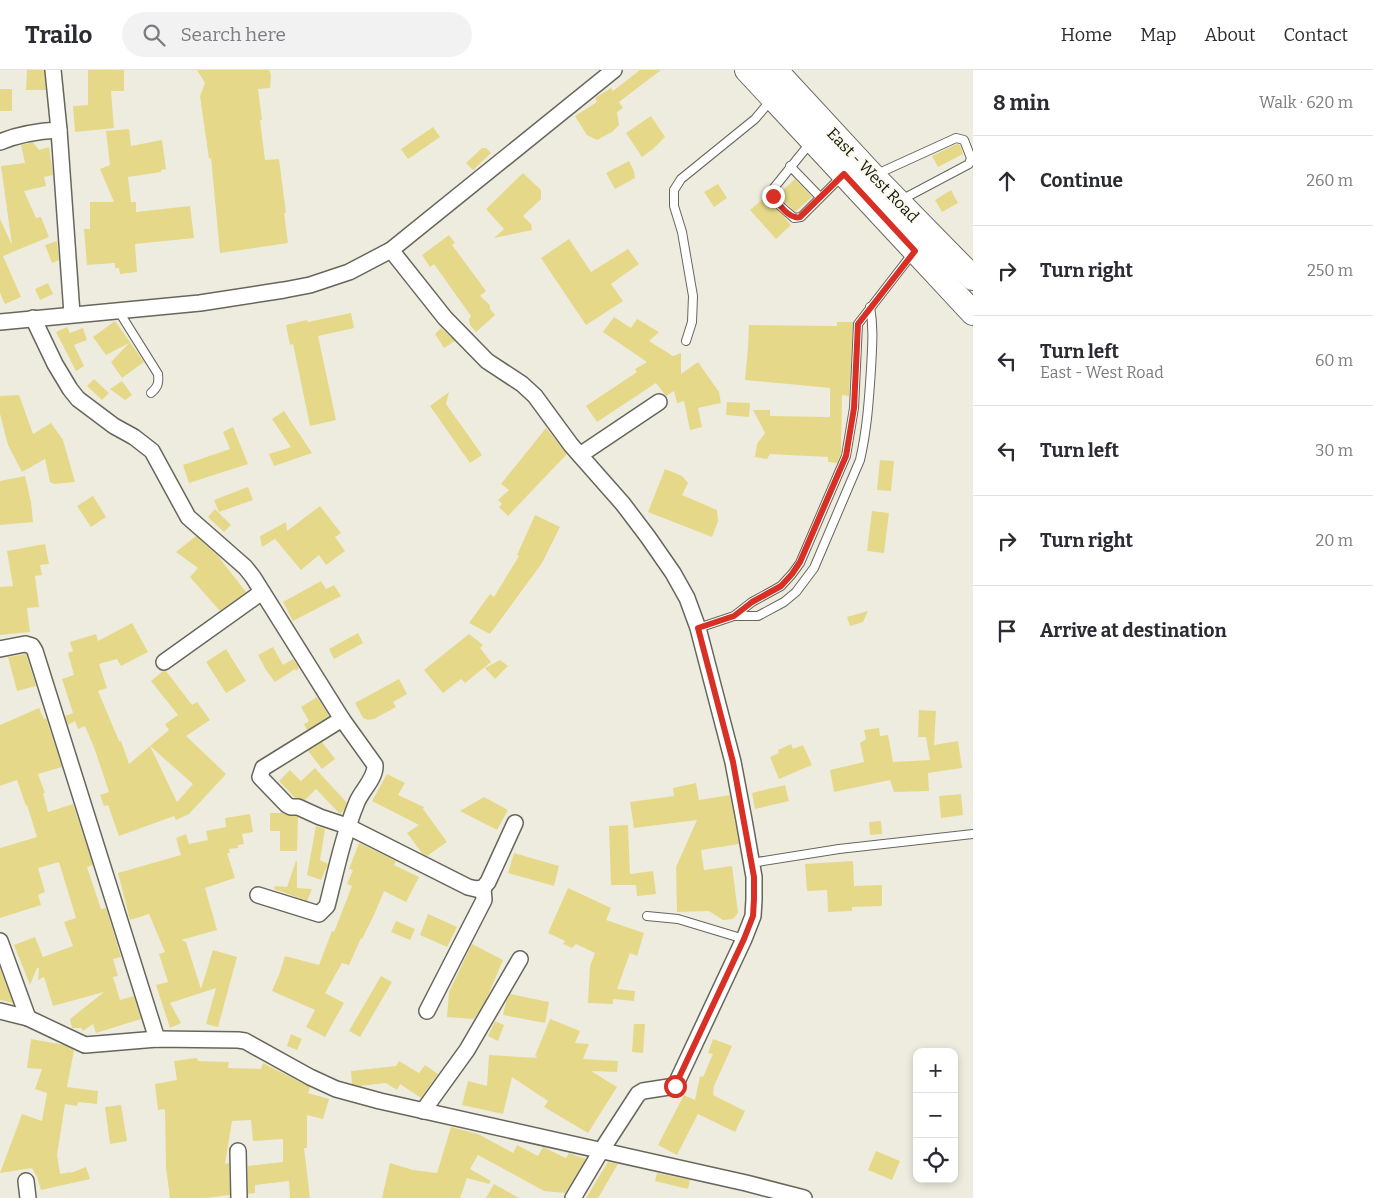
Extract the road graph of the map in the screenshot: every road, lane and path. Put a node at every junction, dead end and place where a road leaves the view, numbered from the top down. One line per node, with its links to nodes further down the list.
1 (53, 70): 6 (street)
2 (614, 70): 14 (street)
3 (746, 70): 5 (main road, East - West Road)
4 (775, 70): 11 (main road, East - West Road)
5 (773, 98): 7 (main road, East - West Road); 23 (lane)
6 (59, 130): 8 (street); 20 (street)
7 (812, 140): 9 (lane); 10 (main road, East - West Road)
8 (0, 142)
9 (790, 166): 12 (lane); 12 (lane)
10 (844, 174): 12 (lane); 15 (main road, East - West Road)
11 (873, 176): 13 (main road, East - West Road); 13 (lane)
12 (820, 197)
13 (898, 202): 16 (main road, East - West Road)
14 (391, 250): 18 (street); 26 (street)
15 (915, 251): 17 (lane); 19 (main road, East - West Road)
16 (973, 278)
17 (870, 307): 27 (lane); 28 (lane)
18 (118, 310): 20 (street); 24 (lane)
19 (973, 313)
20 (72, 314): 21 (street)
21 (33, 318): 22 (street); 29 (street)
22 (0, 322)
23 (686, 341)
24 (151, 393)
25 (659, 402): 26 (street)
26 (580, 455): 31 (street)
27 (830, 492): 28 (lane); 30 (lane)
28 (844, 498): 30 (lane)
29 (262, 592): 33 (street); 34 (street)
30 (734, 616): 31 (lane)
31 (698, 628): 38 (street)
32 (0, 649): 48 (street)
33 (164, 662)
34 (342, 719): 36 (street); 36 (street)
35 (515, 823): 39 (street)
36 (347, 826): 39 (street); 40 (street)
37 (973, 834): 38 (lane)
38 (751, 863): 42 (street)
39 (483, 888): 46 (street)
40 (258, 895)
41 (647, 916): 42 (lane)
42 (744, 939): 50 (street)
43 (0, 941): 47 (street)
44 (520, 959): 49 (street)
45 (0, 1010): 47 (street)
46 (427, 1011)
47 (28, 1018): 48 (street)
48 (158, 1039): 49 (street)
49 (423, 1111): 50 (street)
50 (601, 1150): 55 (street); 56 (street)
51 (238, 1151): 54 (street)
52 (26, 1181): 53 (street)
53 (28, 1198)
54 (239, 1198)
55 (574, 1198)
56 (804, 1198)

